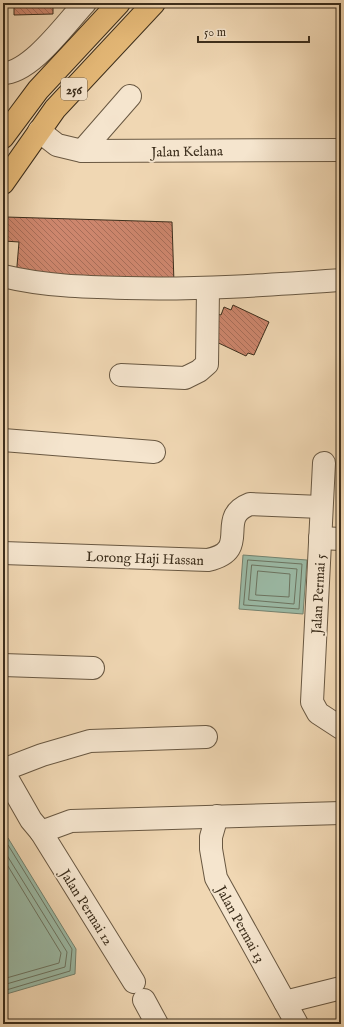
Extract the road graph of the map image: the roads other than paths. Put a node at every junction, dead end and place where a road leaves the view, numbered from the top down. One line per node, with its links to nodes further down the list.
1 (85, 3): 4 (street)
2 (119, 3): 7 (highway, 256)
3 (154, 3): 6 (highway, 256)
4 (3, 73)
5 (130, 96): 9 (street)
6 (39, 131): 9 (street, Jalan Kelana); 10 (highway, 256)
7 (3, 137)
8 (341, 150): 9 (street, Jalan Kelana)
9 (82, 151)
10 (3, 183)
11 (3, 276): 13 (street)
12 (341, 280): 13 (street)
13 (208, 289): 14 (street)
14 (121, 375)
15 (3, 440): 16 (street)
16 (154, 452)
17 (324, 462): 18 (street, Jalan Permai 5)
18 (321, 507): 19 (street, Jalan Permai 5); 20 (street, Lorong Haji Hassan)
19 (331, 539): 23 (street, Jalan Permai 5)
20 (3, 553)
21 (3, 665): 22 (street)
22 (93, 668)
23 (334, 724)
24 (206, 737): 25 (street)
25 (3, 771): 28 (street, Jalan Permai 12)
26 (341, 813): 27 (street)
27 (217, 816): 28 (street); 32 (street, Jalan Permai 13)
28 (41, 832): 29 (street, Jalan Permai 12)
29 (134, 982)
30 (341, 988): 32 (street)
31 (144, 1000): 33 (street)
32 (285, 1002): 34 (street, Jalan Permai 13)
33 (157, 1024)
34 (298, 1024)

